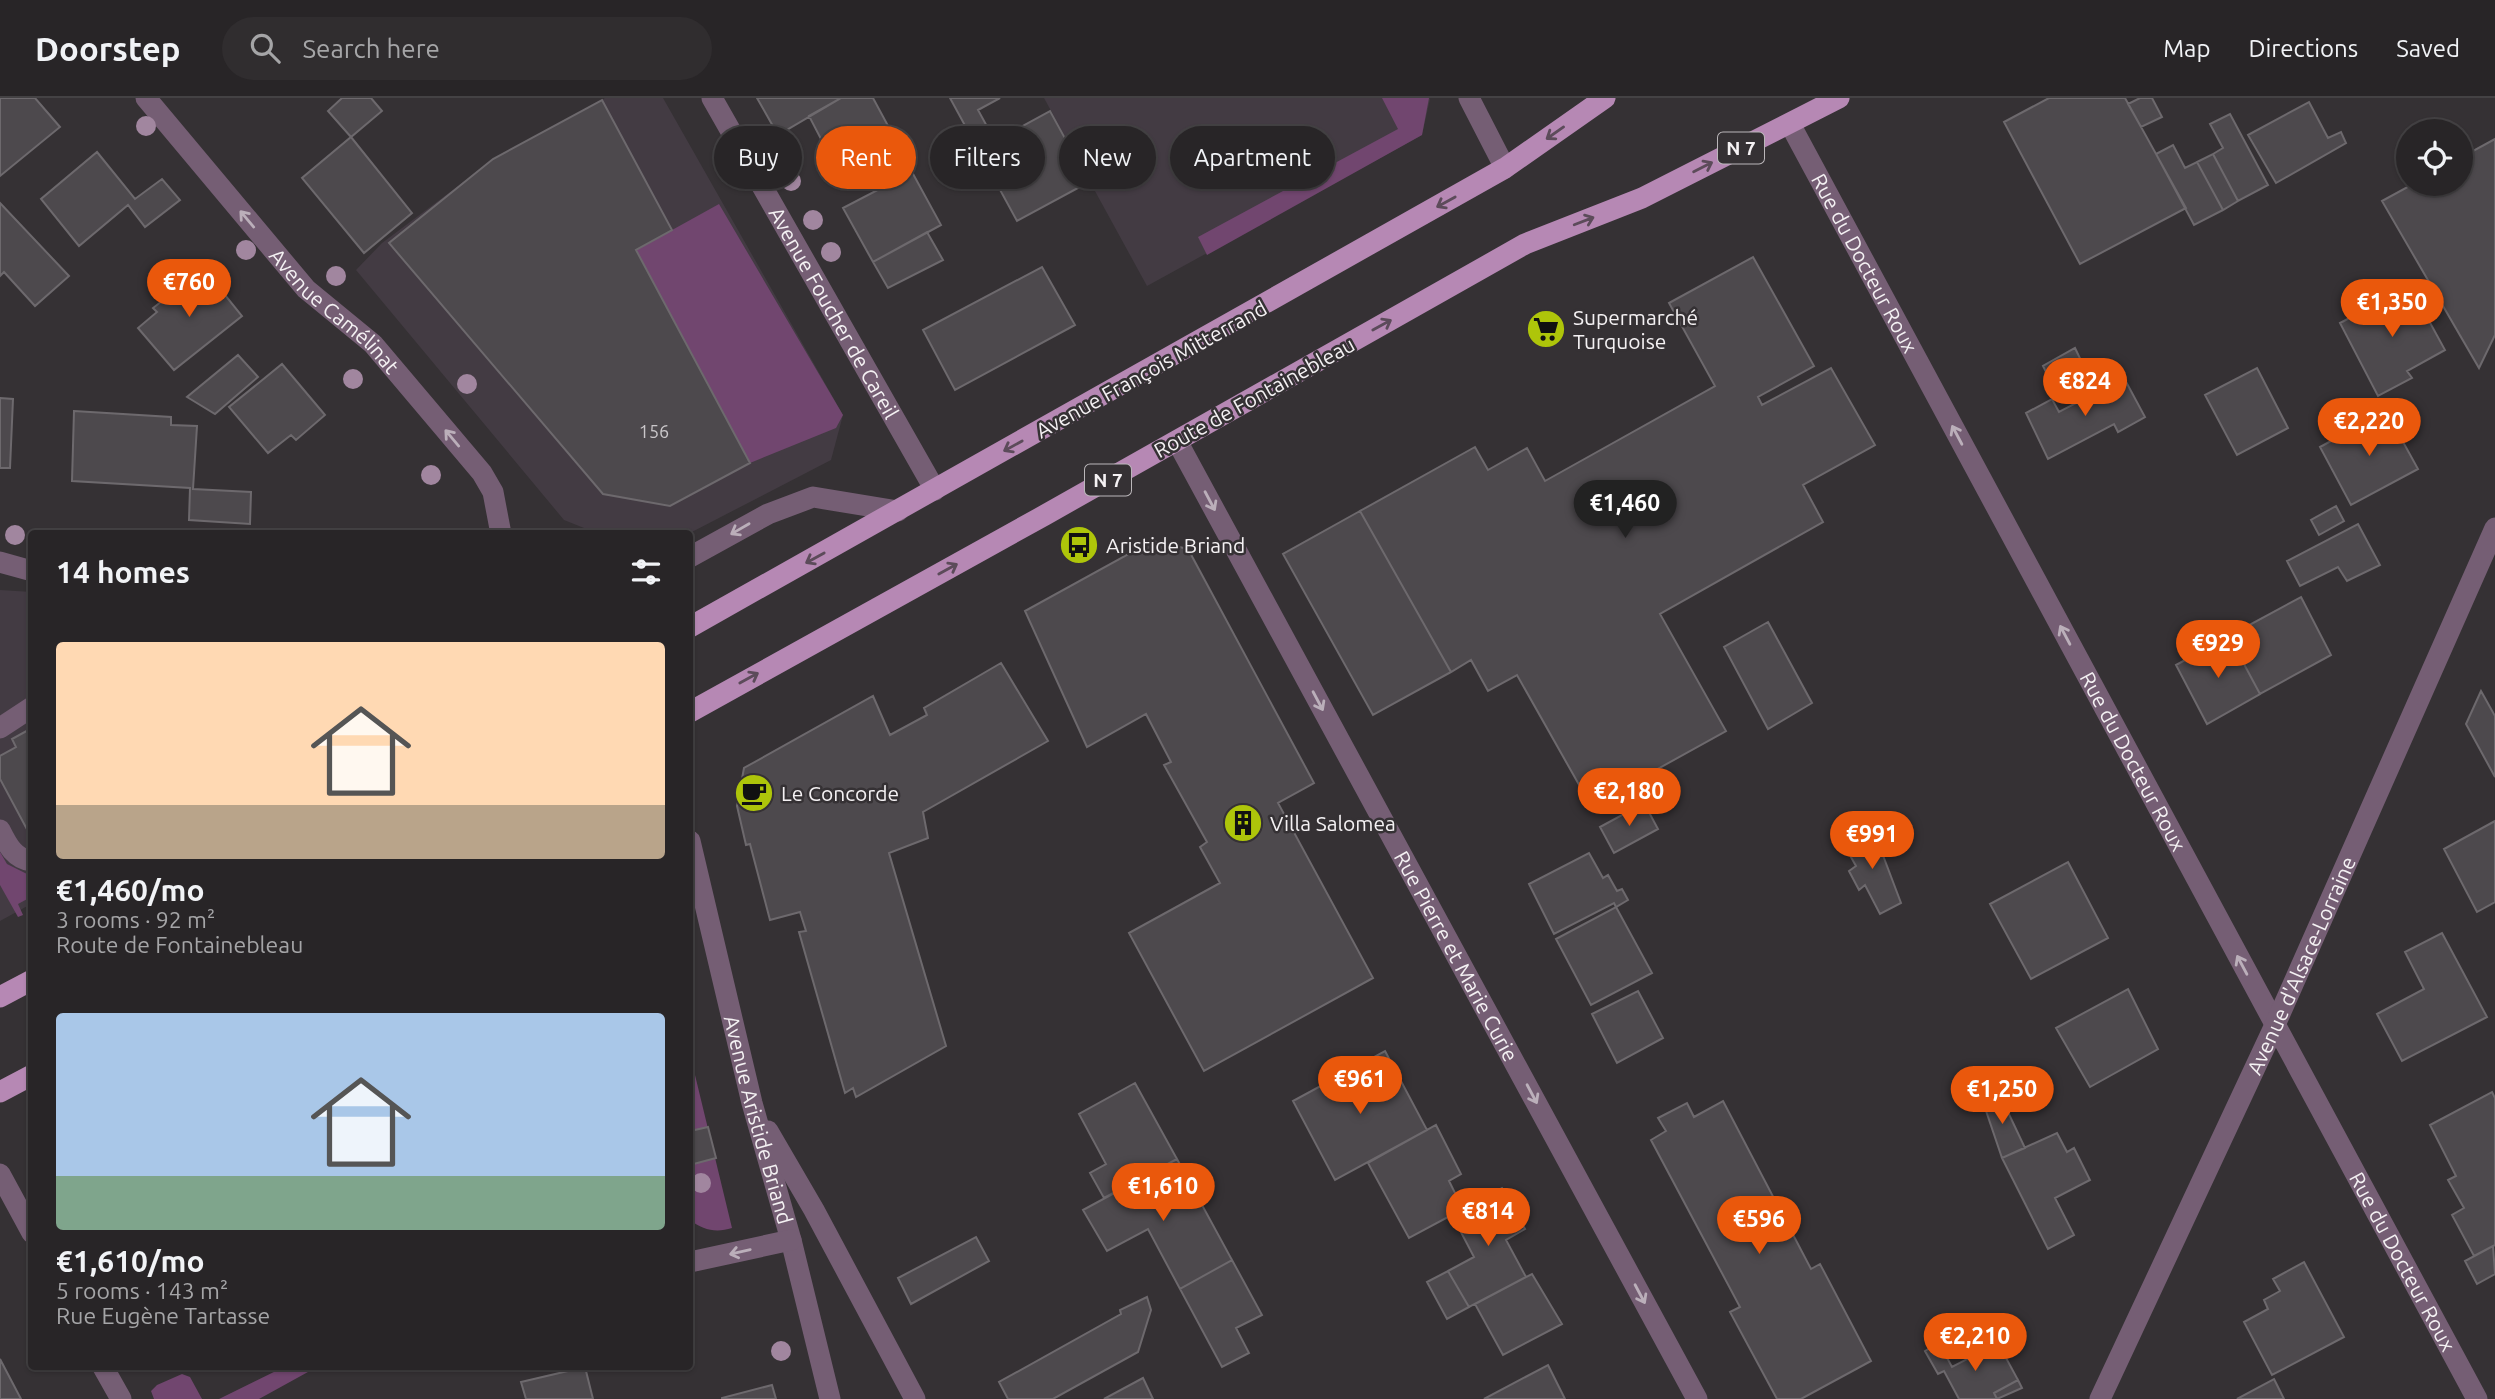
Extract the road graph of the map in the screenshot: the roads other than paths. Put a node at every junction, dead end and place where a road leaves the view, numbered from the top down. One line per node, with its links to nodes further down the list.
1 (146, 98): 12 (street, Avenue Camélinat, one-way to 1)
2 (712, 98): 9 (street, Avenue Foucher de Careil)
3 (1469, 98): 7 (street)
4 (1605, 98): 7 (main road, Avenue François Mitterrand, one-way to 7)
5 (1839, 98): 6 (main road, N 7)
6 (1790, 124): 8 (main road, Route de Fontainebleau / N 7, one-way to 6); 25 (street, Rue du Docteur Roux, one-way to 6)
7 (1505, 168): 9 (main road, Avenue François Mitterrand, one-way to 9)
8 (1177, 440): 18 (main road, Route de Fontainebleau / N 7, one-way to 8); 37 (street, Rue Pierre et Marie Curie, one-way to 37)
9 (935, 491): 10 (main road, Avenue François Mitterrand)
10 (898, 511): 13 (street, one-way to 13); 16 (main road, Avenue François Mitterrand, one-way to 16)
11 (2495, 528): 25 (street, Avenue d'Alsace-Lorraine)
12 (500, 530)
13 (693, 556)
14 (0, 562): 15 (street)
15 (28, 569)
16 (693, 625)
17 (28, 710): 19 (street)
18 (693, 710)
19 (0, 728)
20 (0, 830): 22 (street)
21 (693, 854): 28 (street, Avenue Aristide Briand)
22 (28, 861)
23 (28, 982): 24 (main road)
24 (0, 997)
25 (2275, 1025): 38 (street, Avenue d'Alsace-Lorraine); 39 (street, Rue du Docteur Roux)
26 (28, 1077): 27 (main road)
27 (0, 1092)
28 (752, 1103): 31 (street, Avenue Aristide Briand); 36 (street)
29 (0, 1174): 30 (street)
30 (28, 1226)
31 (791, 1240): 32 (street, one-way to 32); 35 (street, Avenue Aristide Briand)
32 (693, 1261)
33 (105, 1370): 34 (street)
34 (121, 1399)
35 (830, 1399)
36 (915, 1399)
37 (1697, 1399)
38 (2101, 1399)
39 (2477, 1399)

